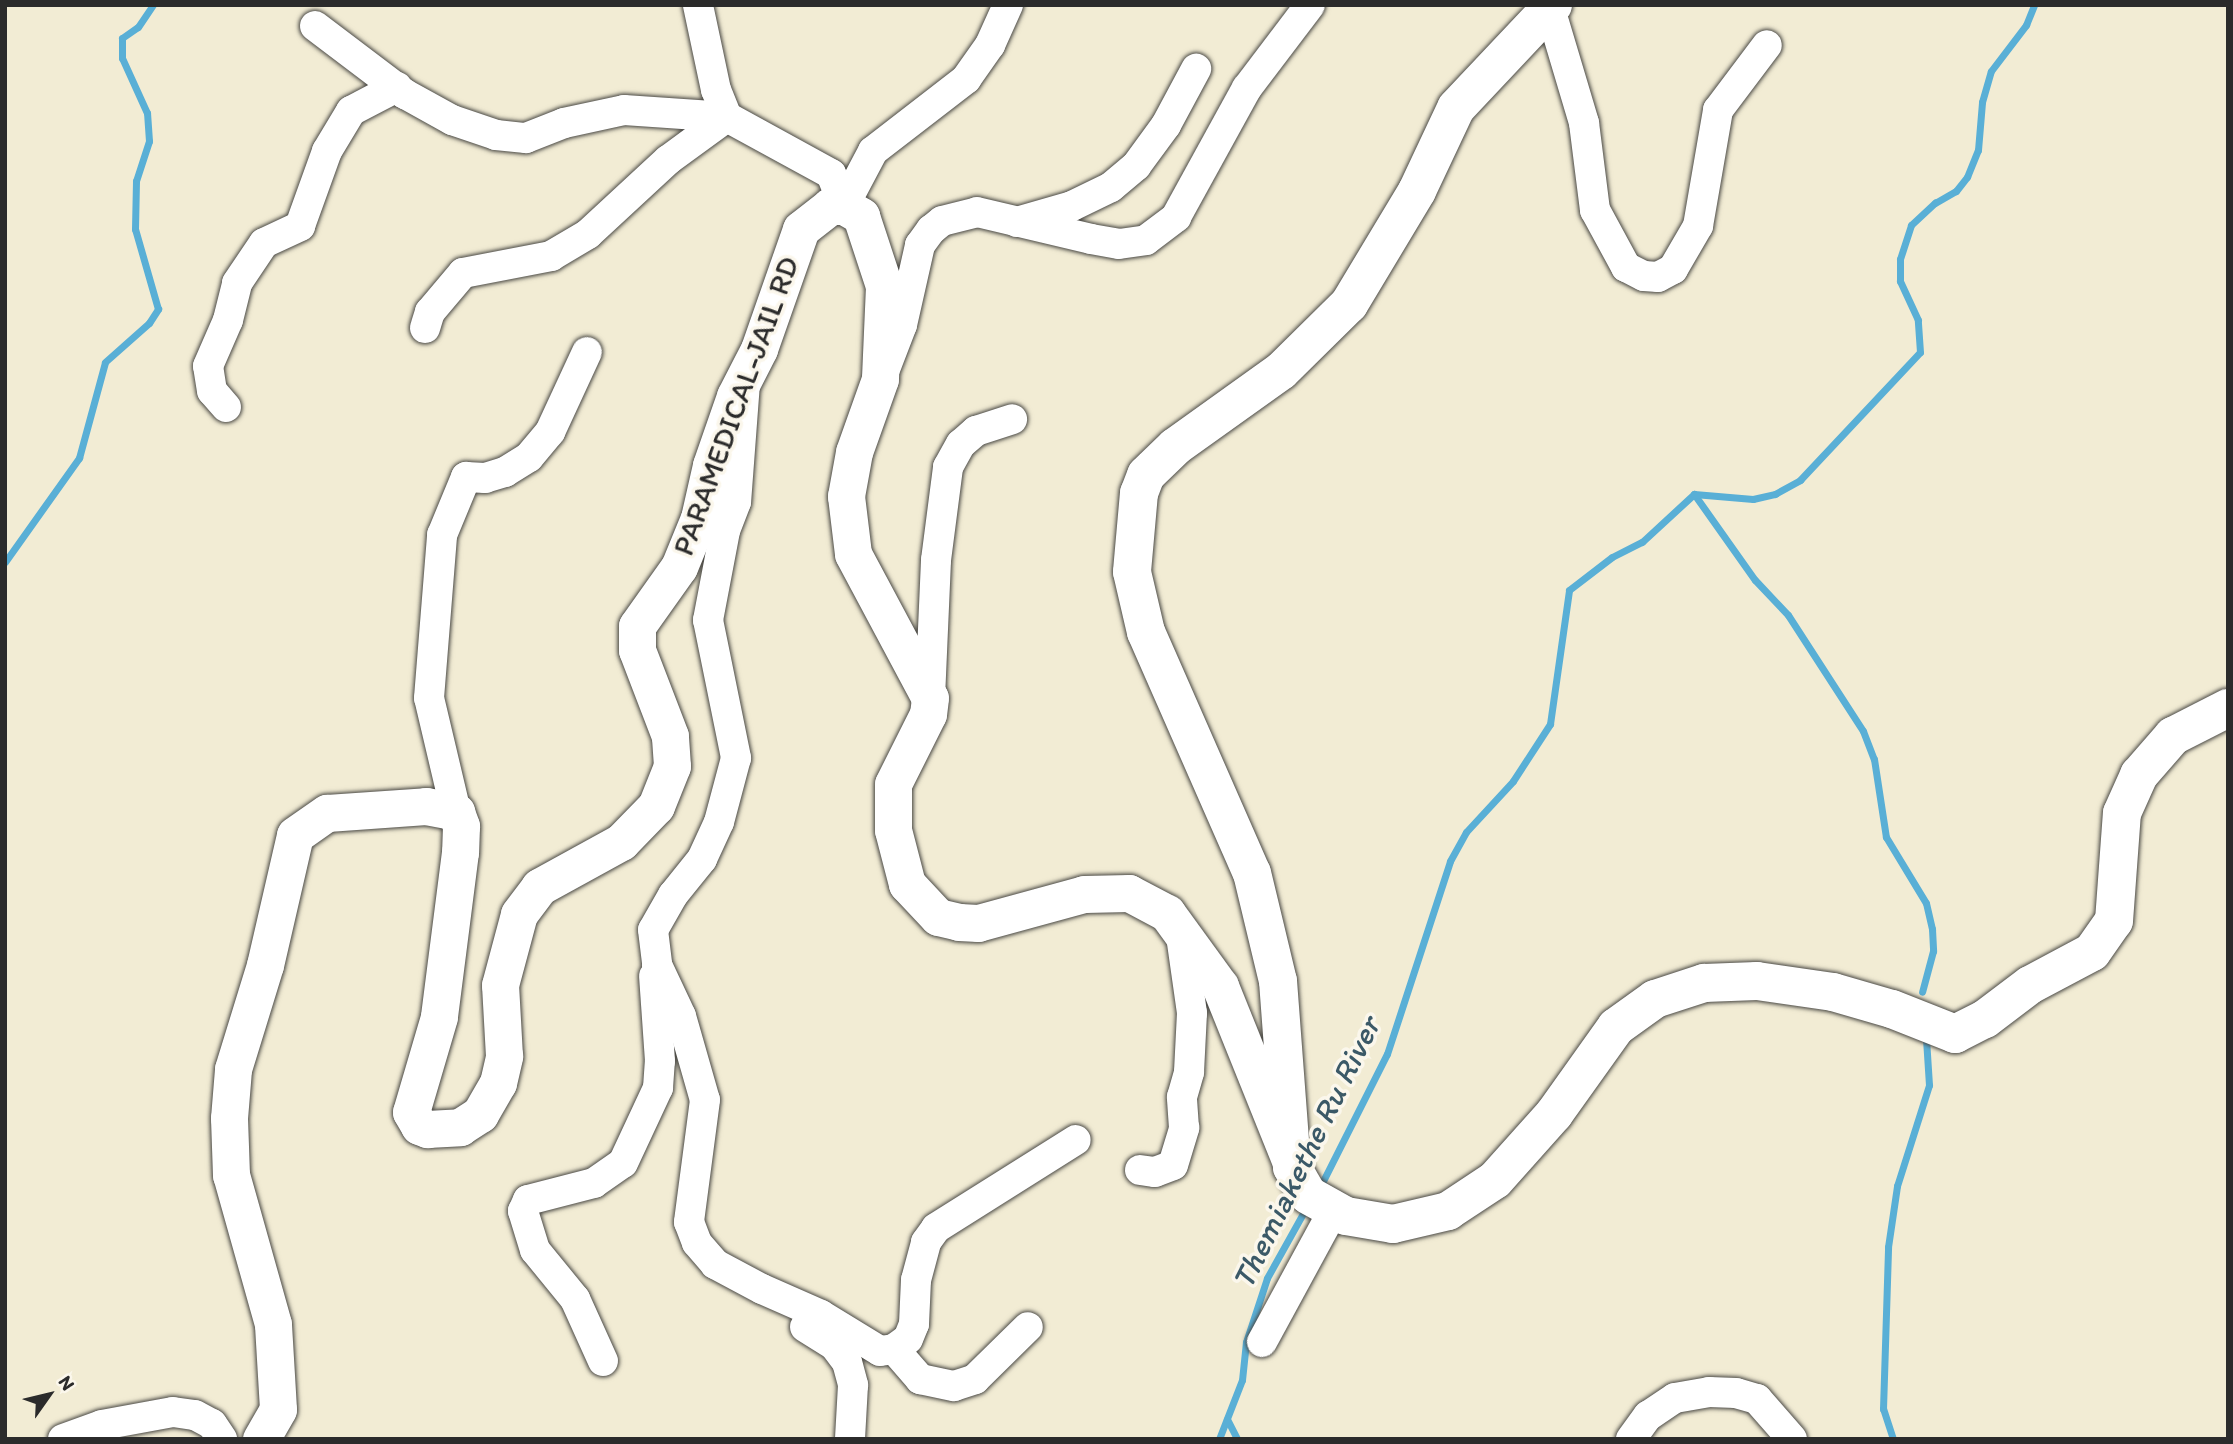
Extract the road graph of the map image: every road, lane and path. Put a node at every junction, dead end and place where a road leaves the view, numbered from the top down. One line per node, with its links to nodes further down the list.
1 (698, 5): 9 (street)
2 (1008, 5): 10 (street)
3 (1310, 5): 11 (street)
4 (1552, 9): 6 (street); 24 (highway)
5 (315, 26): 8 (street)
6 (1767, 45)
7 (1196, 69): 11 (street)
8 (397, 87): 9 (street); 16 (street)
9 (727, 117): 10 (street); 12 (street)
10 (844, 206): 14 (main road, PARAMEDICAL-JAIL RD); 15 (main road)
11 (1016, 222): 15 (street)
12 (425, 328)
13 (587, 352): 20 (street)
14 (745, 376): 20 (main road, PARAMEDICAL-JAIL RD); 22 (street)
15 (880, 379): 18 (main road)
16 (226, 407)
17 (1012, 419): 18 (street)
18 (930, 698): 21 (main road)
19 (2228, 708): 26 (highway)
20 (456, 812): 34 (main road)
21 (1179, 926): 24 (main road); 25 (street)
22 (653, 947): 27 (street); 31 (street)
23 (1076, 1140): 30 (street)
24 (1292, 1167): 26 (highway)
25 (1140, 1170)
26 (1333, 1210): 29 (street)
27 (690, 1222): 30 (street); 35 (street)
28 (1028, 1327): 30 (street)
29 (1262, 1342)
30 (894, 1349)
31 (603, 1361)
32 (63, 1439): 33 (street)
33 (222, 1439)
34 (261, 1439)
35 (850, 1439)
36 (1631, 1439): 37 (street)
37 (1792, 1439)

